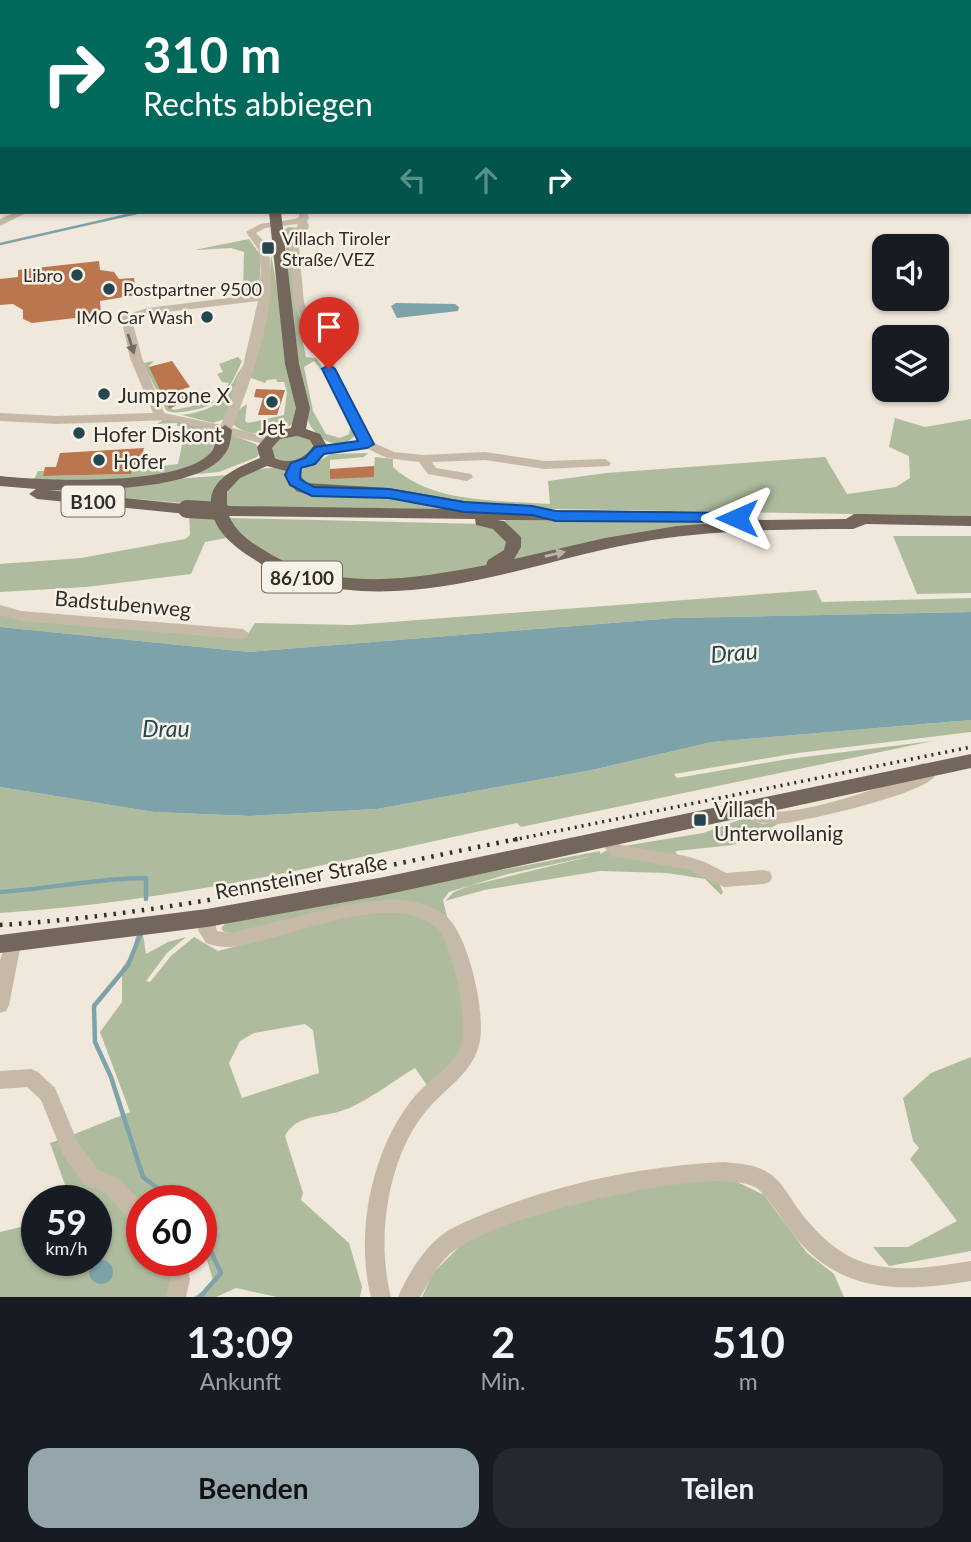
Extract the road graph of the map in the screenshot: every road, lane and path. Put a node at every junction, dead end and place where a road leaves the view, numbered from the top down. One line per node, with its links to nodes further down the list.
1 (19, 214): 4 (street)
2 (302, 216): 3 (street); 11 (street)
3 (276, 218): 5 (street); 9 (main road)
4 (0, 223)
5 (263, 297): 6 (street, one-way to 6); 8 (street)
6 (160, 416): 7 (street); 8 (street)
7 (0, 417)
8 (225, 429): 10 (street); 19 (main road)
9 (299, 431): 10 (main road); 12 (main road)
10 (268, 441): 14 (main road)
11 (367, 444): 12 (street); 13 (street)
12 (320, 450): 16 (main road)
13 (423, 459): 15 (street); 18 (street)
14 (268, 460): 16 (main road); 17 (main road, 86/100)
15 (605, 463)
16 (295, 466): 23 (main road)
17 (244, 470): 19 (main road, 86/100); 26 (main road, 86/100)
18 (467, 477)
19 (162, 479): 20 (main road)
20 (0, 481)
21 (0, 486): 22 (main road, B100, bridge)
22 (422, 515): 23 (main road, B100); 26 (main road, 86/100)
23 (556, 516): 24 (main road, B100)
24 (865, 519): 25 (main road, B100); 26 (main road, 86/100, one-way to 24)
25 (965, 520)
26 (464, 573)
27 (0, 610): 28 (street, Badstubenweg)
28 (243, 634)
29 (971, 761): 30 (main road, Rennsteiner Straße)
30 (608, 840): 31 (street); 32 (main road, Rennsteiner Straße)
31 (764, 877)
32 (207, 918): 33 (main road, Rennsteiner Straße); 40 (street)
33 (6, 944): 34 (street)
34 (0, 1005)
35 (0, 1080): 36 (street)
36 (126, 1201)
37 (971, 1271): 41 (street)
38 (179, 1276): 39 (street)
39 (176, 1297)
40 (381, 1297)
41 (408, 1297)

